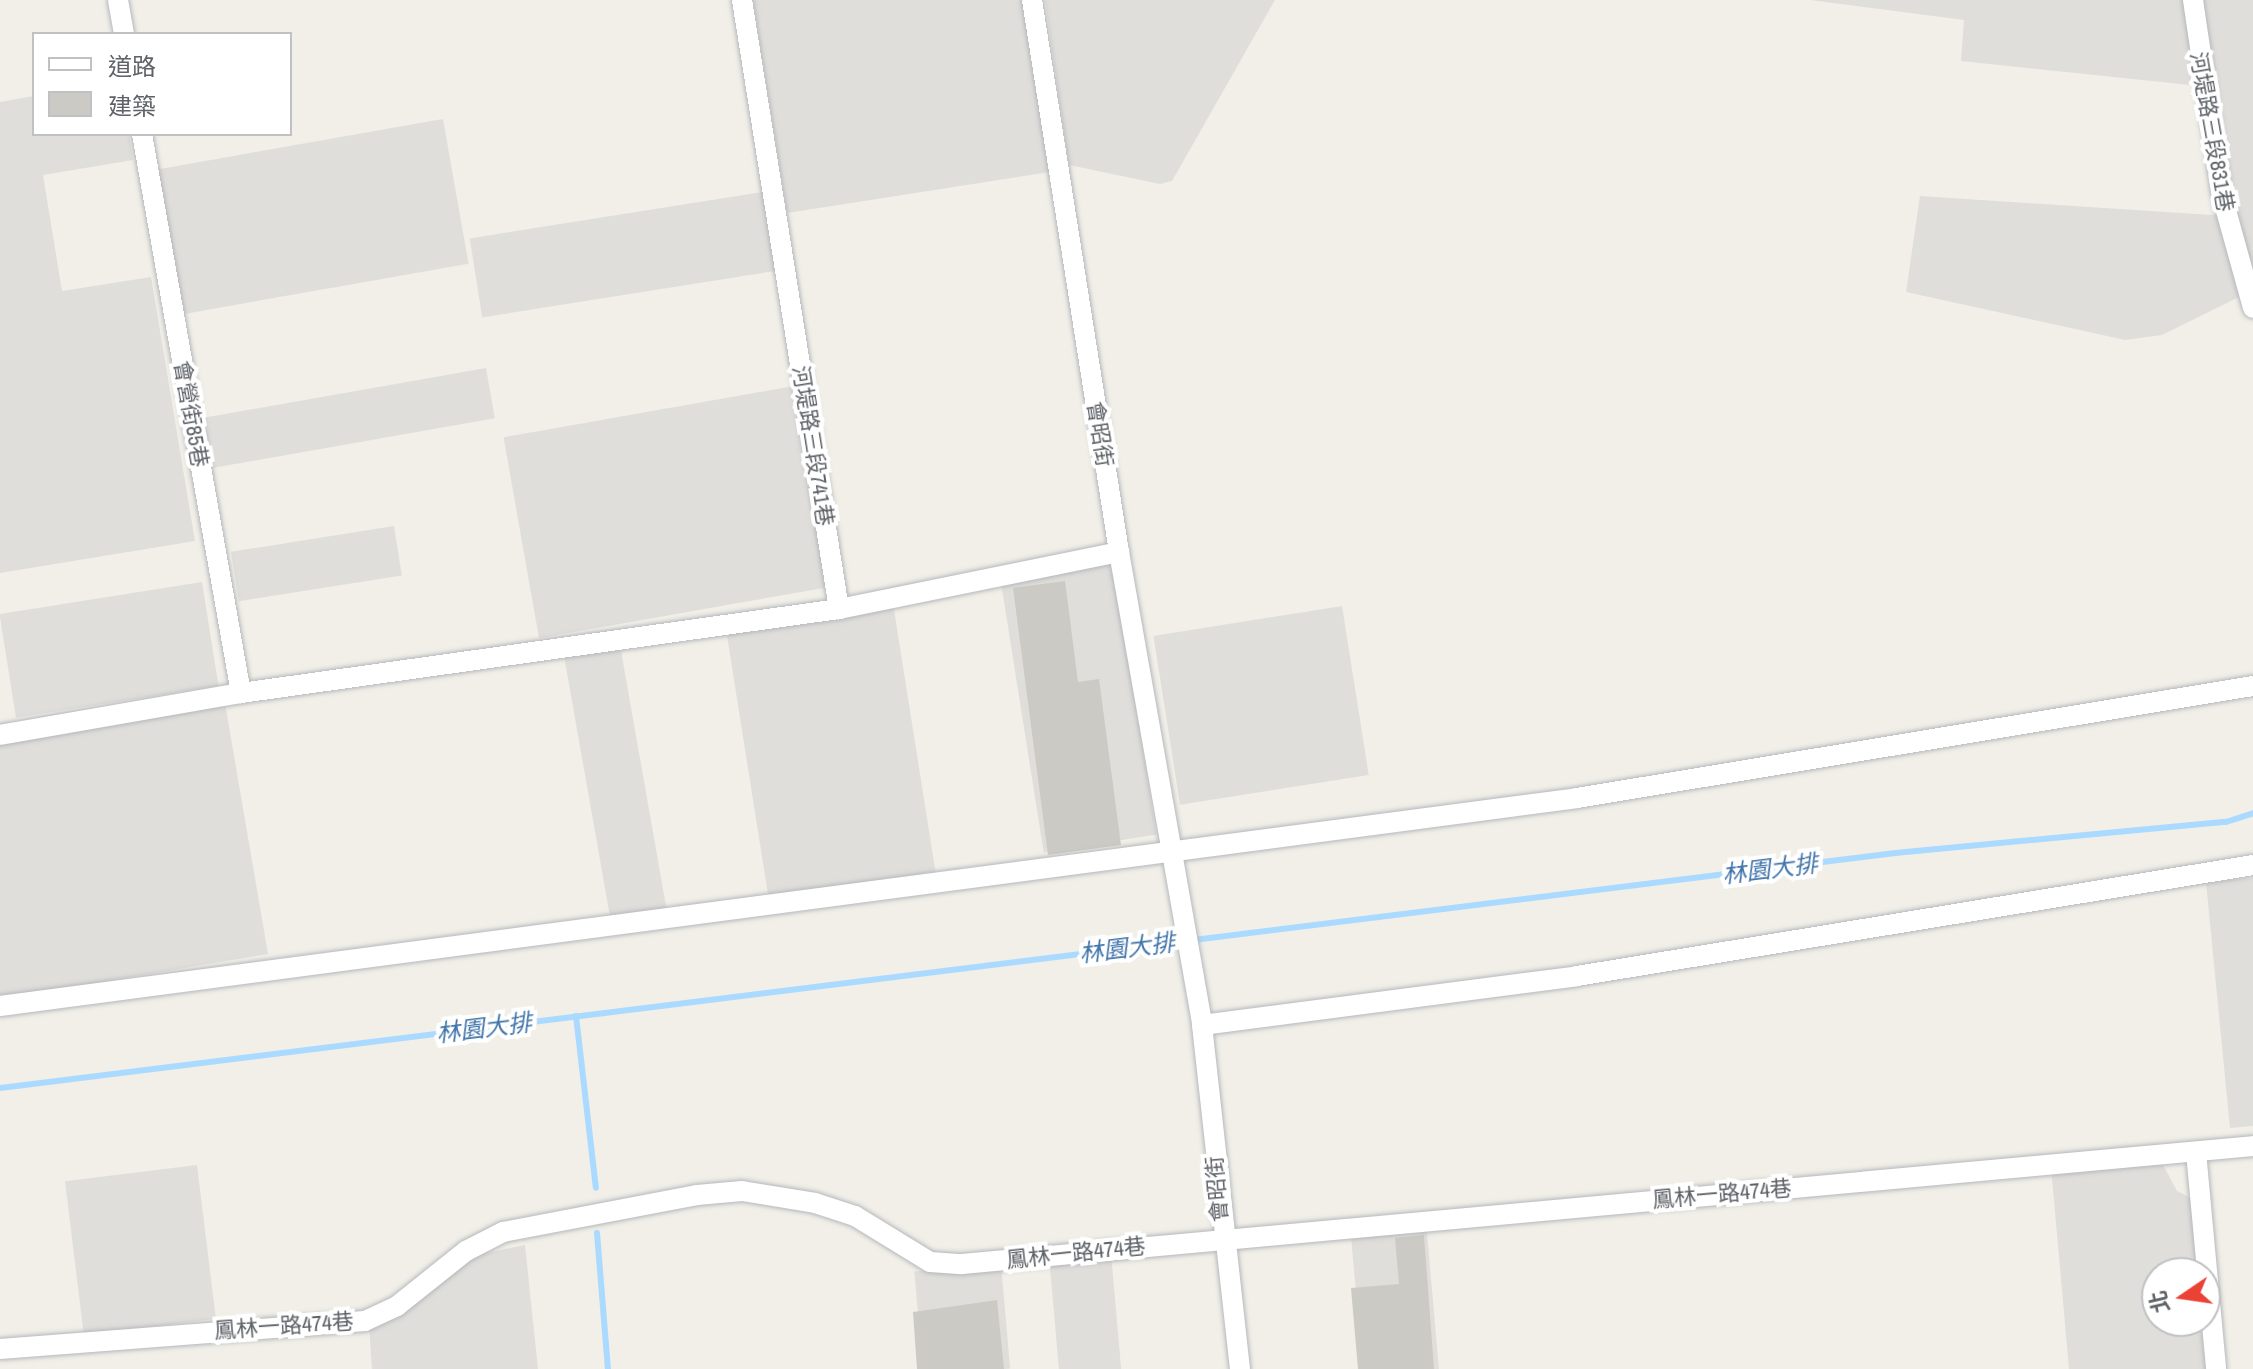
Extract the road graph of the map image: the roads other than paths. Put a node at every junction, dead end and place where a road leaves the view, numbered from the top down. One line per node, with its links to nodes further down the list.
1 (118, 0): 5 (street)
2 (742, 0): 9 (street, 河堤路三段741巷)
3 (1032, 0): 8 (street, 會昭街)
4 (2193, 0): 7 (street, 河堤路三段831巷)
5 (124, 32)
6 (142, 136): 11 (street, 會營街85巷)
7 (2253, 308)
8 (1119, 552): 9 (street); 13 (street, 會昭街)
9 (839, 609): 11 (street)
10 (2253, 686): 13 (street)
11 (241, 693): 12 (street)
12 (0, 735)
13 (1176, 858): 15 (street); 16 (street, 會昭街)
14 (2253, 865): 16 (street)
15 (0, 1006)
16 (1201, 1017): 19 (street, 會昭街)
17 (2253, 1146): 18 (street, 鳳林一路474巷)
18 (2196, 1152): 19 (street, 鳳林一路474巷); 22 (street)
19 (1221, 1238): 20 (street, 鳳林一路474巷); 21 (street, 會昭街)
20 (0, 1349)
21 (1240, 1369)
22 (2216, 1369)

